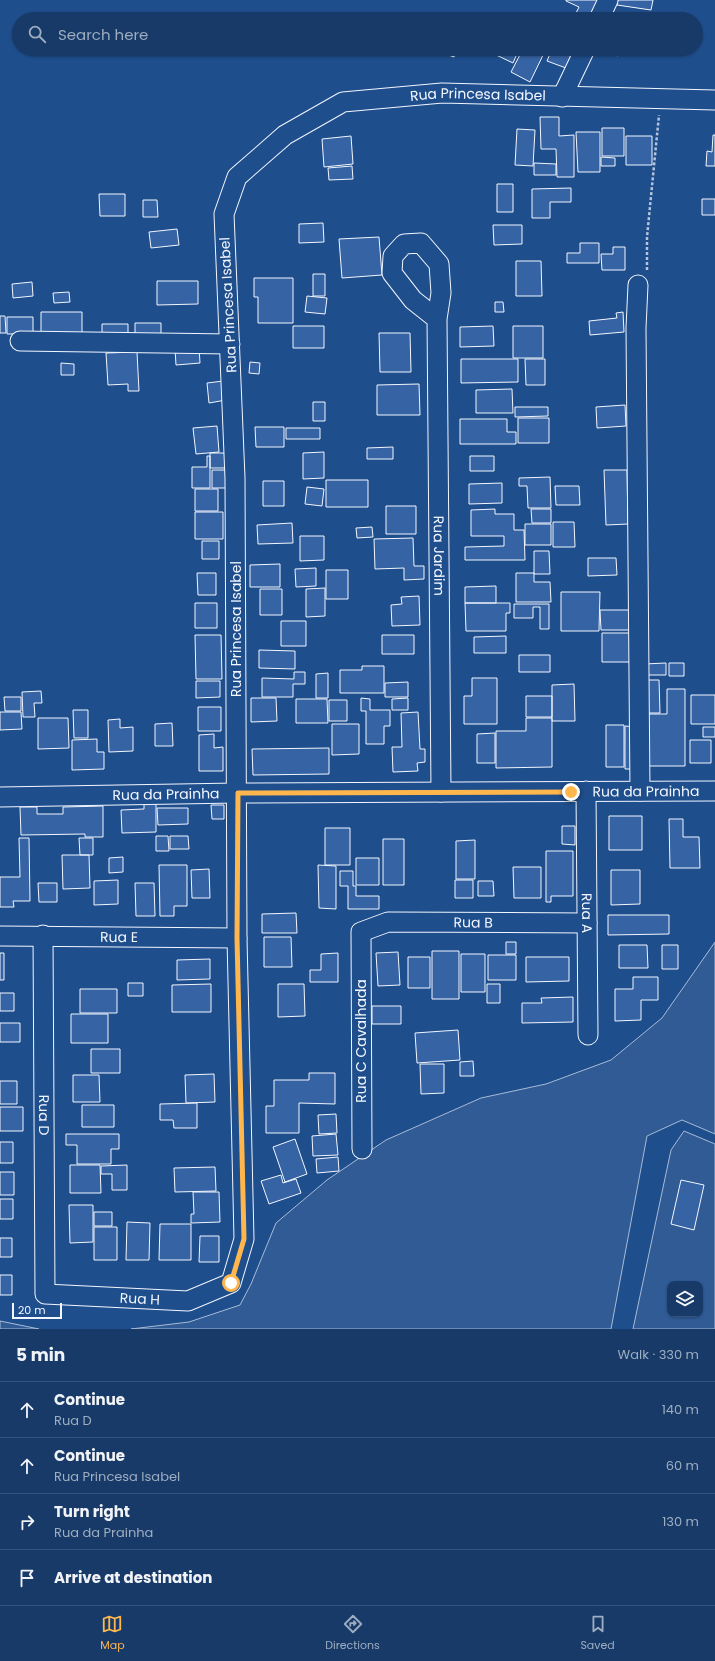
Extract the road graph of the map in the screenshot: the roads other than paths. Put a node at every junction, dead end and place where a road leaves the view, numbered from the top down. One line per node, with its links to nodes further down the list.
1 (608, 0): 2 (street)
2 (602, 12)
3 (582, 56): 4 (street)
4 (562, 97): 5 (street, Rua Princesa Isabel); 9 (street, Rua Princesa Isabel)
5 (715, 100)
6 (638, 285): 11 (street)
7 (437, 319): 13 (street, Rua Jardim)
8 (20, 340): 9 (street)
9 (230, 344): 14 (street, Rua Princesa Isabel)
10 (586, 791): 11 (street, Rua da Prainha); 13 (street, Rua da Prainha); 16 (street, Rua A)
11 (640, 791): 12 (street, Rua da Prainha)
12 (715, 791)
13 (441, 792): 14 (street, Rua da Prainha)
14 (238, 793): 15 (street, Rua da Prainha); 20 (street, Rua Princesa Isabel)
15 (0, 797)
16 (587, 923): 17 (street, Rua B); 21 (street, Rua A)
17 (362, 932): 22 (street, Rua C Cavalhada)
18 (43, 935): 19 (street, Rua E); 20 (street, Rua E); 23 (street, Rua D)
19 (0, 936)
20 (237, 938): 23 (street, Rua H)
21 (588, 1035)
22 (362, 1149)
23 (45, 1294)

